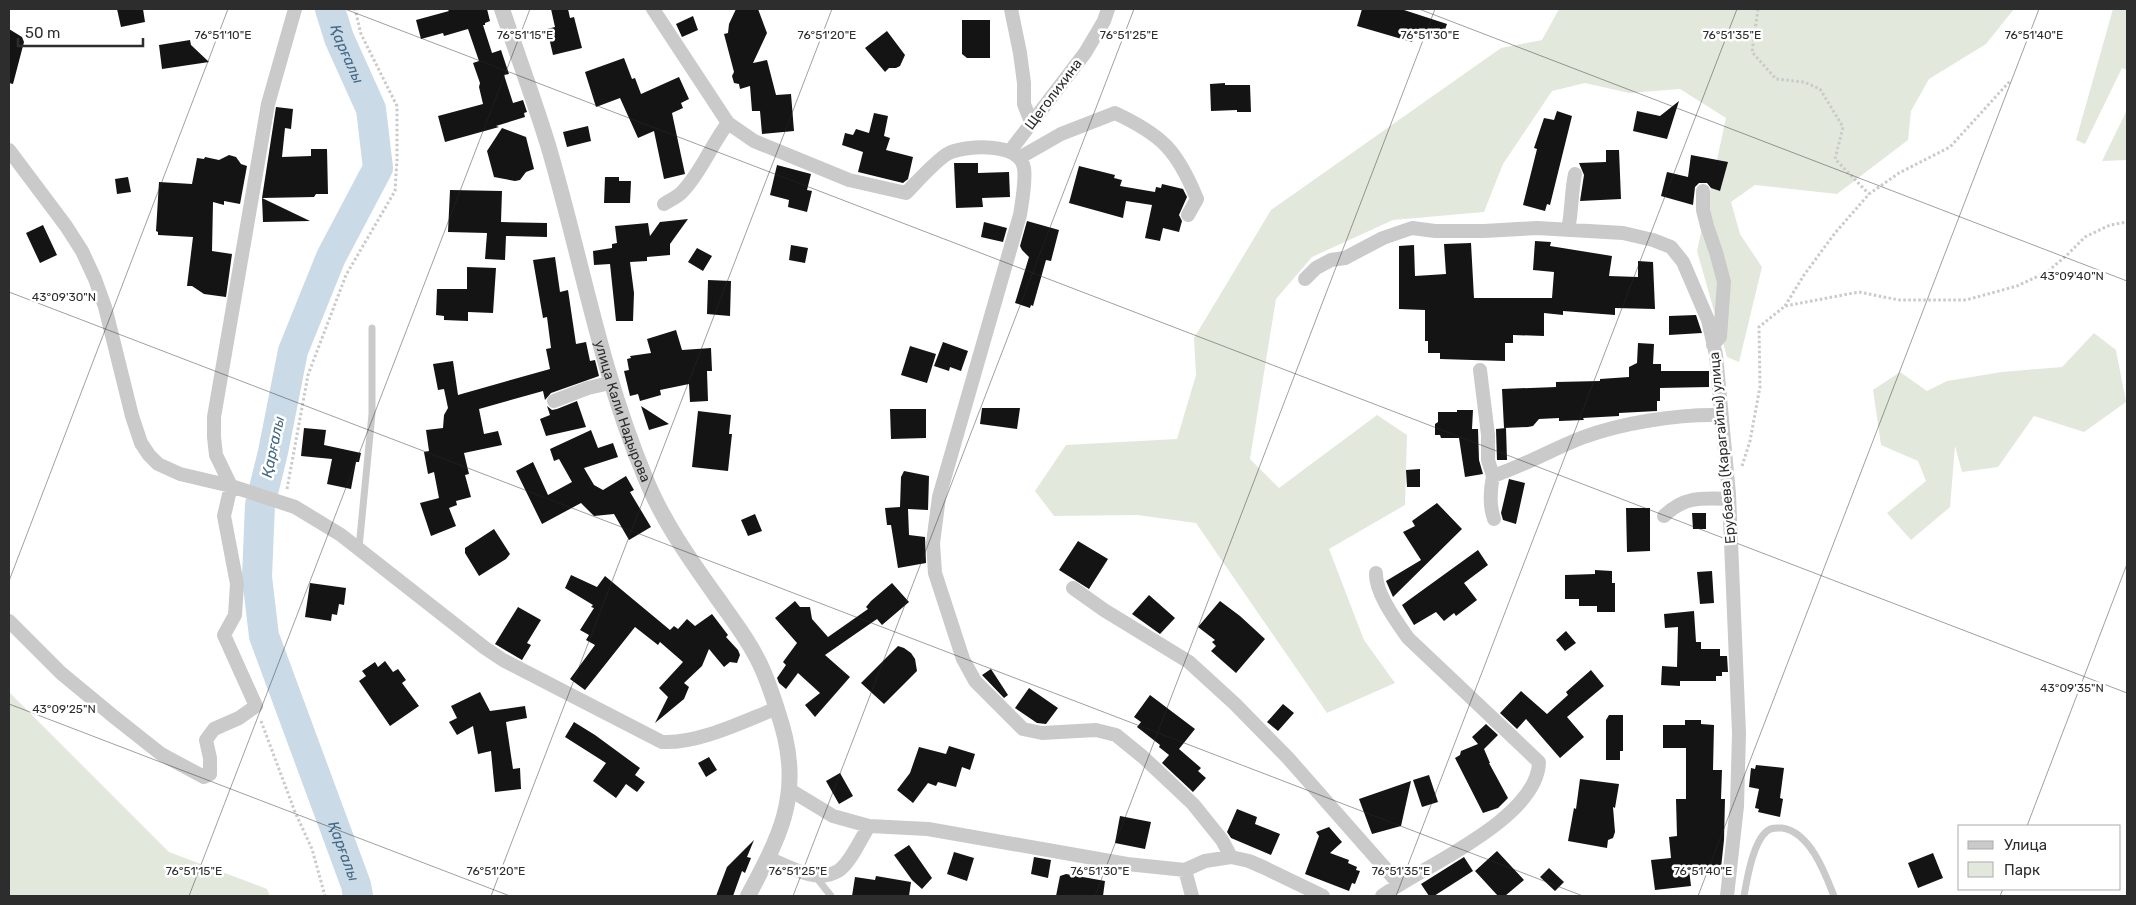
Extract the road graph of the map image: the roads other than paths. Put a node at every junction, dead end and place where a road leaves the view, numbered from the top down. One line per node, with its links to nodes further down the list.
1 (295, 9): 23 (street)
2 (502, 9): 19 (street, улица Кали Надырова)
3 (653, 9): 7 (street)
4 (1011, 9): 6 (street)
5 (1108, 9): 6 (street, Щеголихина)
6 (1031, 122): 9 (street, Щеголихина)
7 (728, 123): 9 (street); 12 (street)
8 (9, 150): 23 (street)
9 (1014, 154): 13 (street); 35 (street)
10 (1575, 174): 14 (street)
11 (1703, 191): 17 (street)
12 (664, 204)
13 (1188, 215)
14 (1568, 230): 15 (street, Ерубаева (Карагайлы) улица); 17 (street, Ерубаева (Карагайлы) улица)
15 (1305, 279)
16 (372, 328): 27 (lane)
17 (1713, 345): 21 (street, Ерубаева (Карагайлы) улица)
18 (1480, 370): 22 (street)
19 (610, 383): 20 (street); 31 (street, улица Кали Надырова)
20 (554, 401)
21 (1720, 415): 22 (street); 24 (street, Ерубаева (Карагайлы) улица)
22 (1493, 476): 26 (street)
23 (231, 486): 27 (street); 30 (street)
24 (1729, 499): 25 (street); 44 (street, Ерубаева (Карагайлы) улица)
25 (1664, 516)
26 (1494, 519)
27 (359, 549): 31 (street)
28 (1376, 573): 38 (street)
29 (1073, 588): 38 (street)
30 (9, 621)
31 (775, 709): 32 (street, улица Кали Надырова)
32 (790, 790): 33 (street); 34 (street, улица Кали Надырова)
33 (869, 826): 36 (street); 37 (street)
34 (768, 858): 37 (street); 39 (street, улица Кали Надырова)
35 (1231, 858): 36 (street); 42 (street)
36 (1185, 870): 41 (street)
37 (814, 875): 40 (lane)
38 (1399, 884): 43 (street)
39 (748, 896)
40 (831, 896)
41 (1192, 896)
42 (1323, 896)
43 (1382, 896)
44 (1727, 896)
45 (1744, 896): 46 (lane)
46 (1834, 896)

